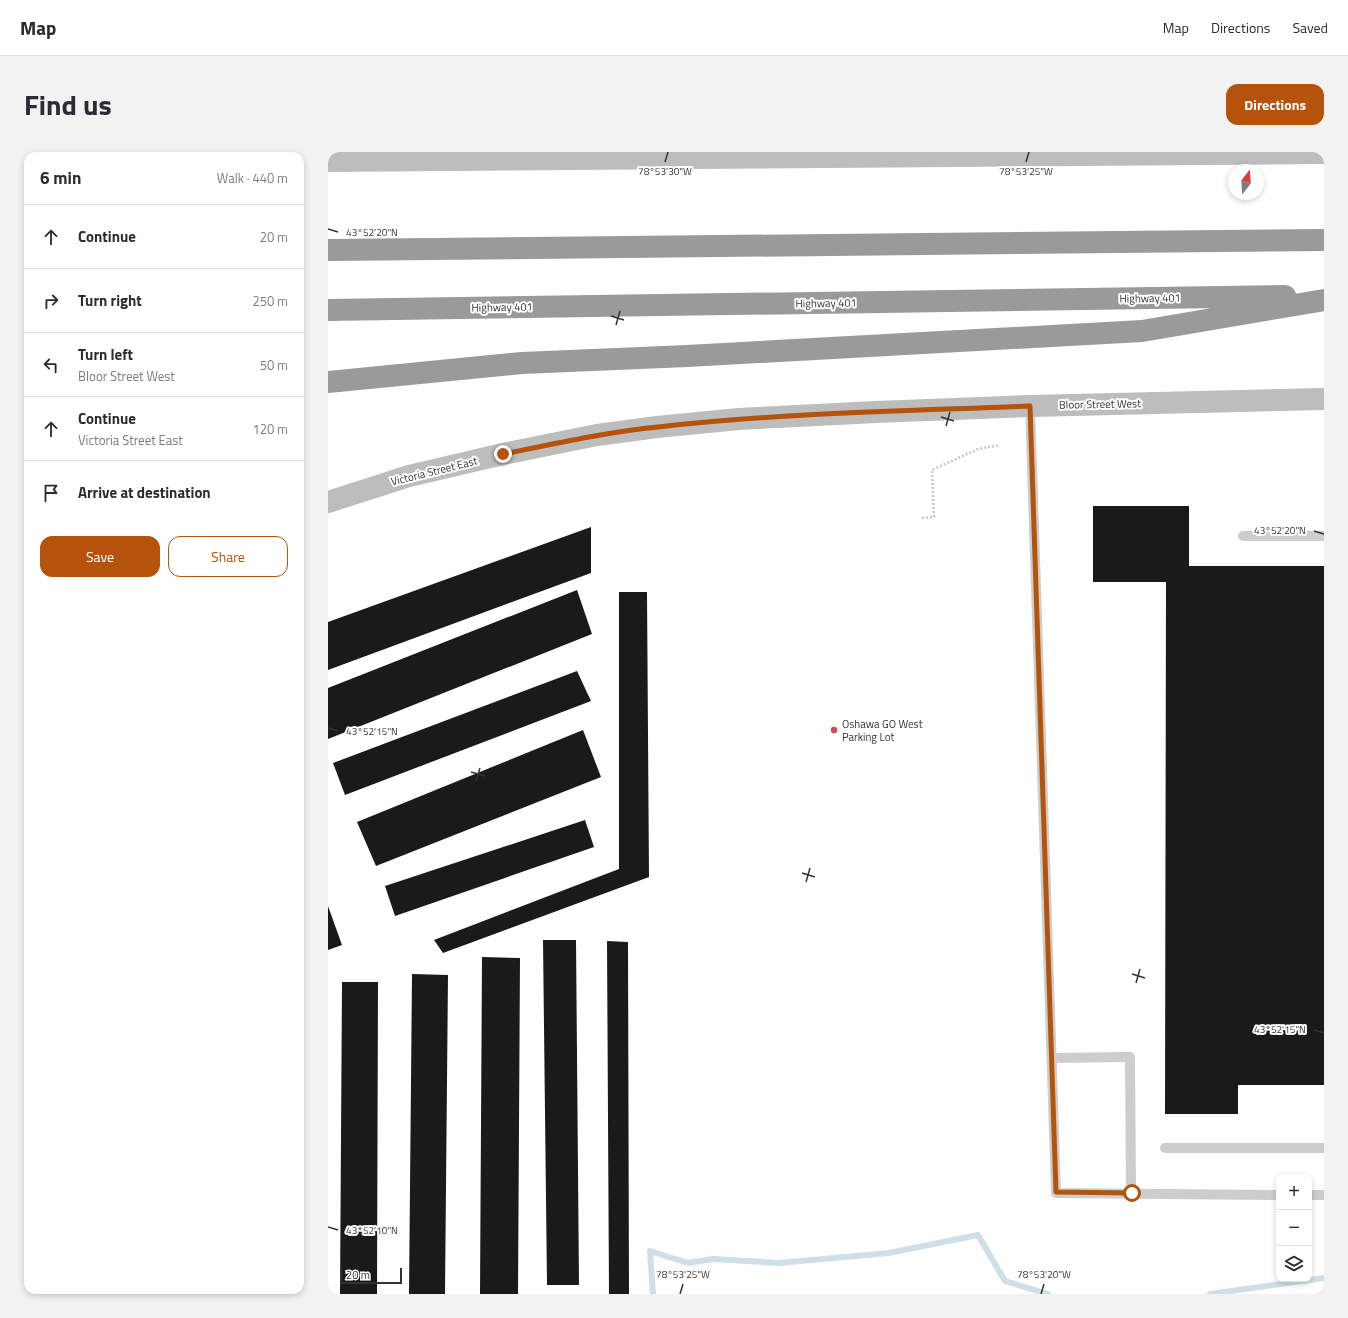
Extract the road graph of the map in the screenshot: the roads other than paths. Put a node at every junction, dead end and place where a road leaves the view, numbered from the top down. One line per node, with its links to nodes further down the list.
1 (1137, 153): 2 (main road); 3 (main road)
2 (1324, 153)
3 (328, 161)
4 (1324, 240): 5 (highway)
5 (328, 250)
6 (1324, 295): 8 (highway, Highway 401)
7 (1324, 300): 9 (highway)
8 (328, 310)
9 (328, 382)
10 (1324, 399): 11 (main road, Bloor Street West)
11 (1030, 406): 12 (main road, Bloor Street West); 16 (lane)
12 (876, 412): 13 (main road, Victoria Street East)
13 (328, 502)
14 (1243, 536): 15 (lane)
15 (1324, 536)
16 (1052, 1058): 19 (lane); 19 (lane)
17 (1165, 1148): 18 (lane)
18 (1324, 1148)
19 (1132, 1193): 20 (lane)
20 (1276, 1195)
21 (1312, 1195): 22 (lane)
22 (1324, 1195)

